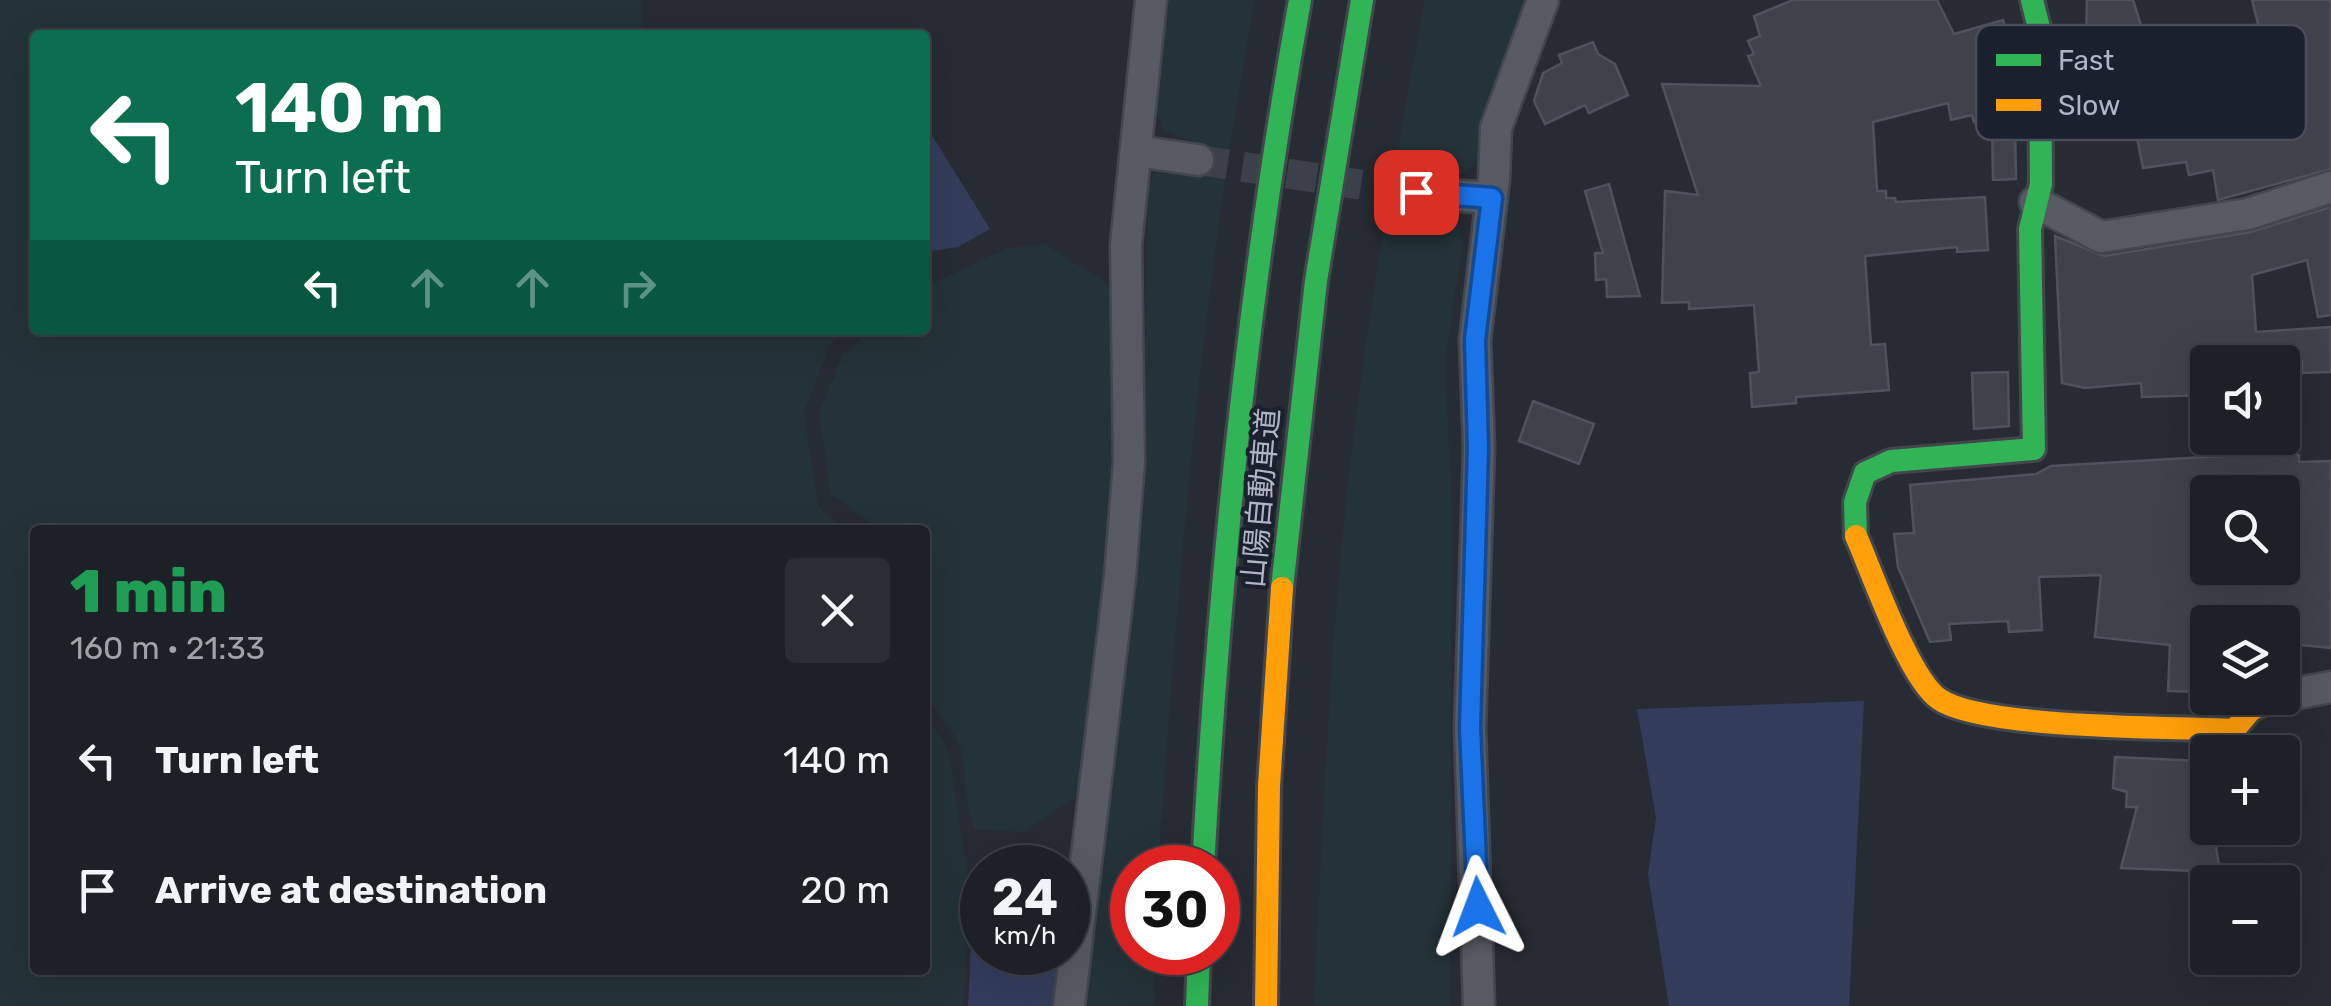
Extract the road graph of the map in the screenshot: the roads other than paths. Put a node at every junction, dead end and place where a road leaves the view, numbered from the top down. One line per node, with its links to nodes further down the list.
1 (1152, 0): 8 (street)
2 (1300, 0): 17 (main road, 山陽自動車道)
3 (1362, 0): 21 (main road, 山陽自動車道)
4 (1544, 0): 12 (street)
5 (2032, 0): 6 (main road)
6 (2038, 25)
7 (2041, 140): 13 (main road)
8 (1136, 150): 9 (street); 19 (street)
9 (1198, 160)
10 (2331, 187): 13 (street)
11 (1416, 192): 12 (street)
12 (1492, 198): 22 (street)
13 (2036, 202): 16 (main road)
14 (2331, 686): 15 (street)
15 (2300, 692)
16 (2246, 715)
17 (1204, 845)
18 (1198, 975): 20 (main road)
19 (1068, 1006)
20 (1197, 1006)
21 (1266, 1006)
22 (1479, 1006)

